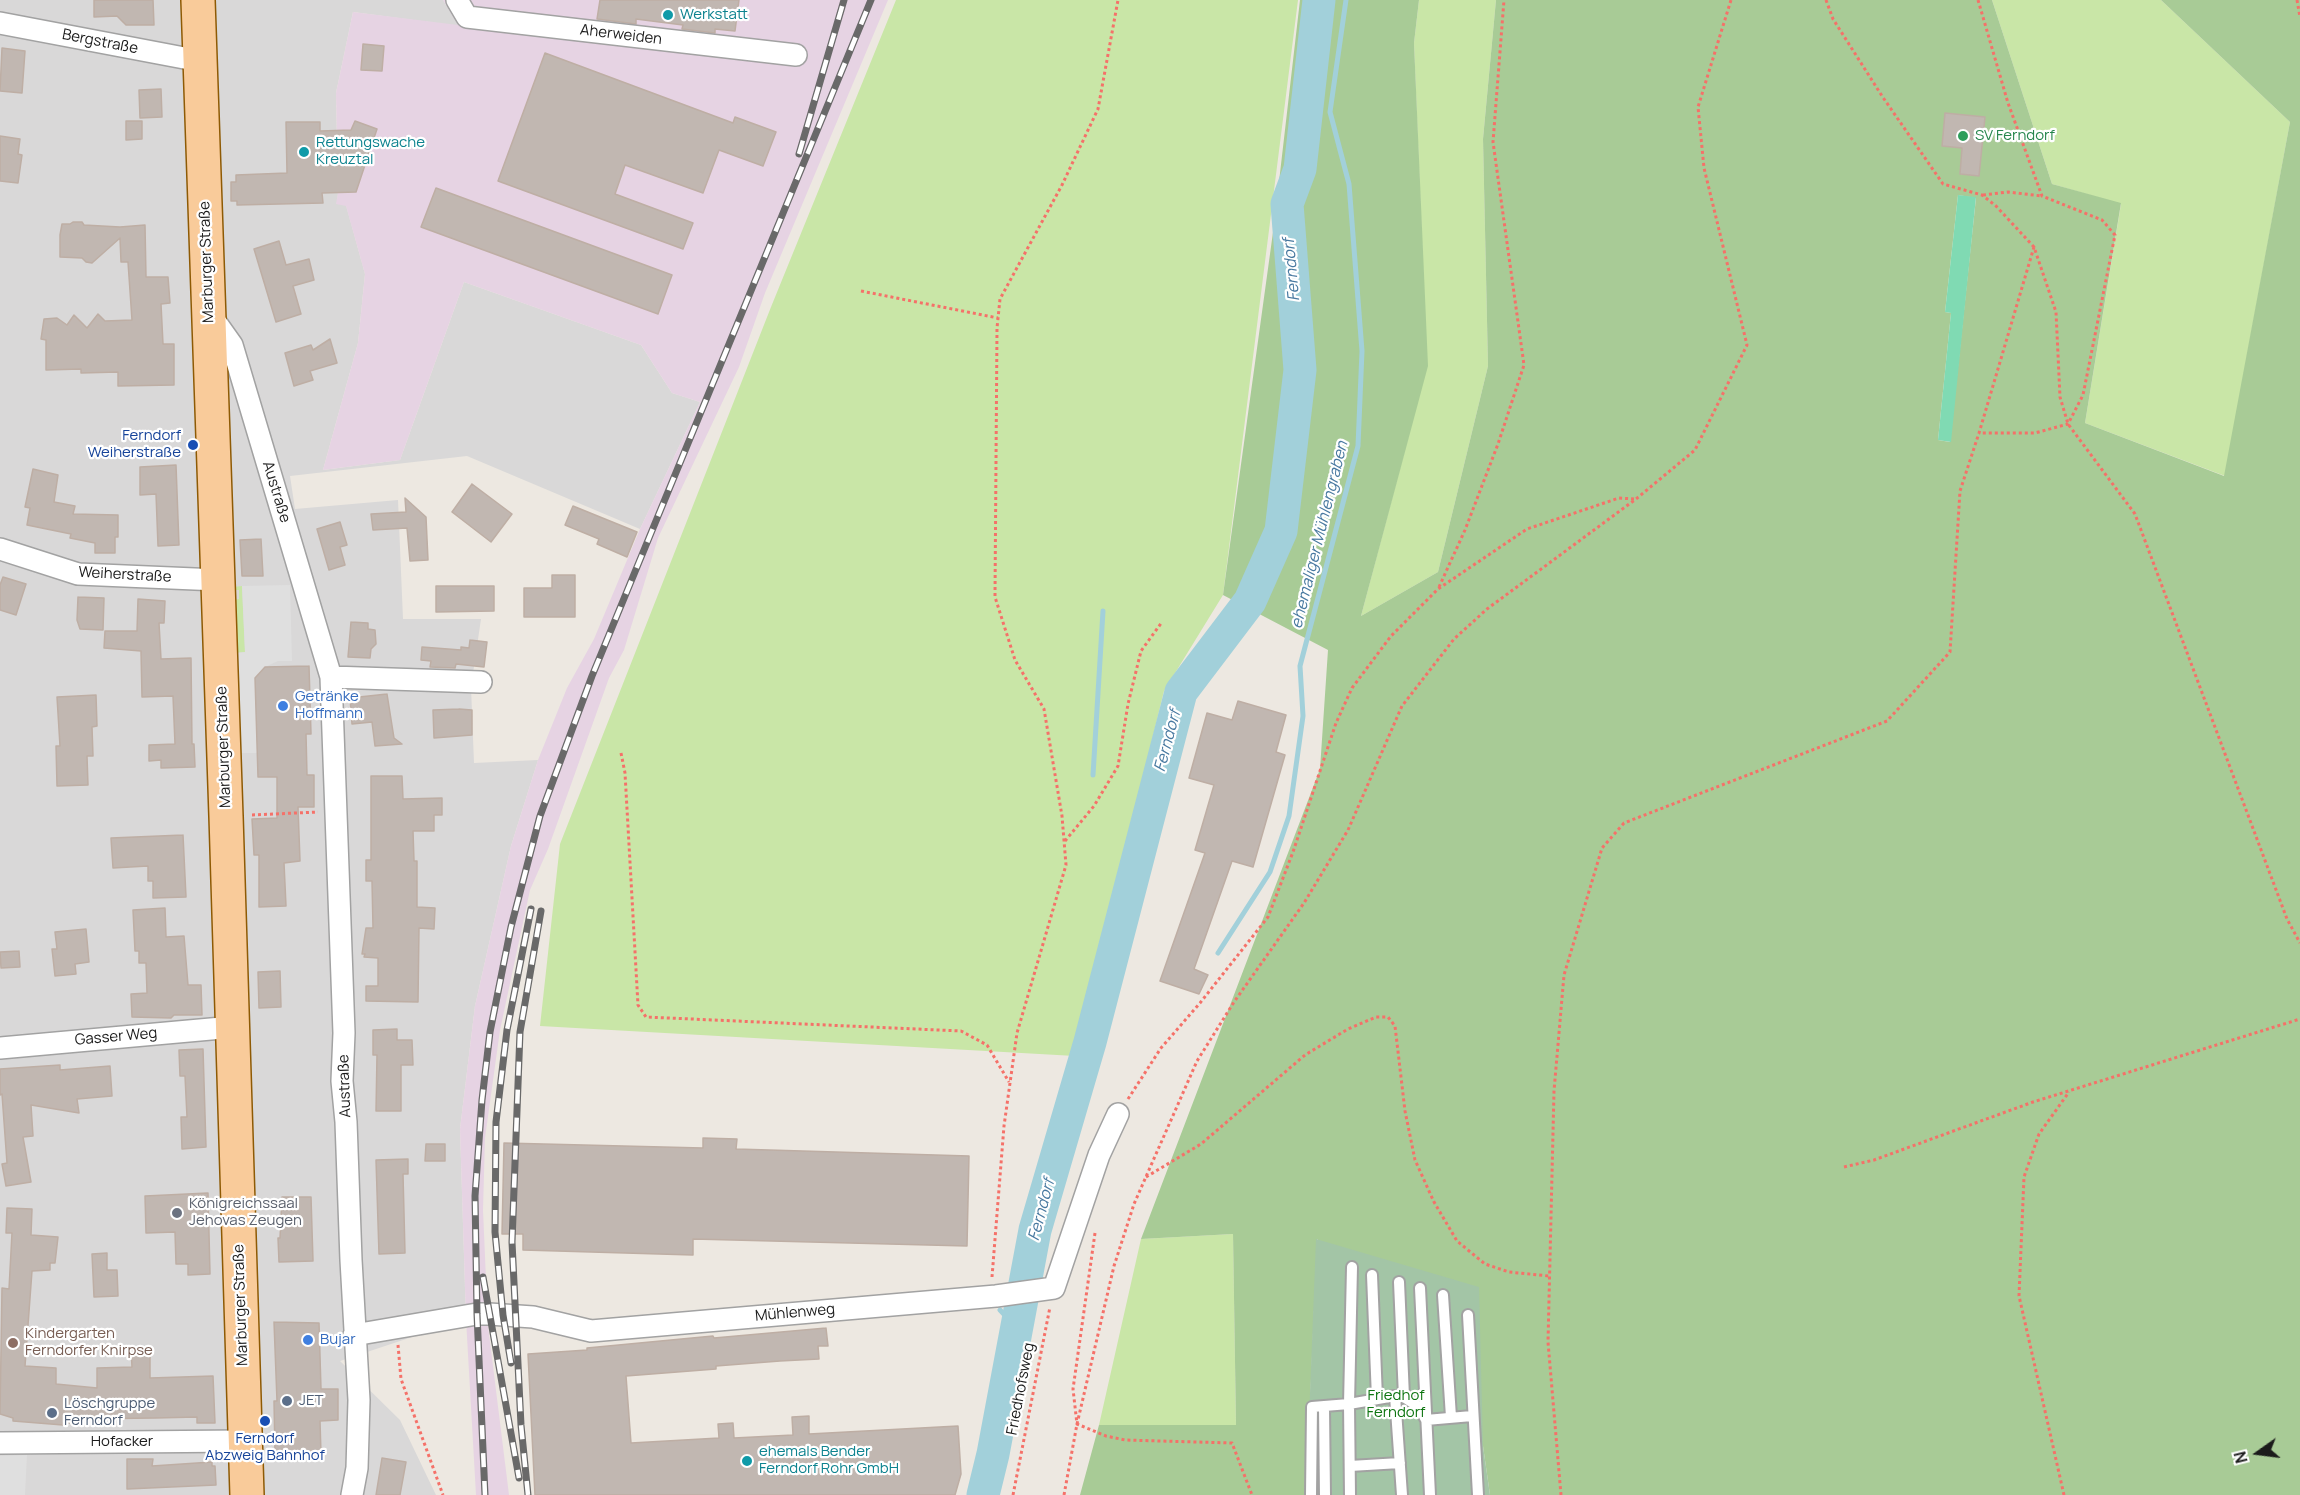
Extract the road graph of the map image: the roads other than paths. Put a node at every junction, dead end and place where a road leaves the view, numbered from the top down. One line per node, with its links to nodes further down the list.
1 (198, 0): 5 (main road, Marburger Straße)
2 (457, 0): 4 (street, Aherweiden)
3 (0, 23): 5 (street, Bergstraße)
4 (795, 55)
5 (200, 61): 6 (main road, Marburger Straße)
6 (209, 313): 8 (main road, Marburger Straße); 9 (street, Austraße)
7 (0, 549): 8 (street, Weiherstraße)
8 (218, 580): 11 (main road, Marburger Straße)
9 (331, 677): 10 (street); 20 (street, Austraße)
10 (481, 682)
11 (232, 1027): 12 (street, Gasser Weg); 28 (main road, Marburger Straße)
12 (0, 1048)
13 (1118, 1114): 20 (street, Mühlenweg)
14 (1352, 1267): 23 (lane)
15 (1372, 1275): 22 (lane)
16 (1399, 1282): 21 (lane)
17 (1420, 1288): 27 (lane)
18 (1443, 1295): 26 (lane)
19 (1468, 1316): 25 (lane)
20 (354, 1335): 33 (street, Austraße)
21 (1399, 1396): 22 (lane); 27 (lane); 30 (lane)
22 (1377, 1398): 23 (lane)
23 (1349, 1404): 24 (lane); 31 (lane)
24 (1324, 1407): 34 (lane); 35 (lane)
25 (1472, 1416): 26 (lane); 39 (lane)
26 (1451, 1418): 27 (lane)
27 (1426, 1419): 38 (lane)
28 (245, 1441): 29 (street, Hofacker); 32 (main road, Marburger Straße)
29 (0, 1443)
30 (1400, 1463): 31 (lane); 37 (lane)
31 (1350, 1466): 36 (lane)
32 (247, 1495)
33 (352, 1495)
34 (1311, 1495)
35 (1325, 1495)
36 (1350, 1495)
37 (1402, 1495)
38 (1430, 1495)
39 (1478, 1495)

